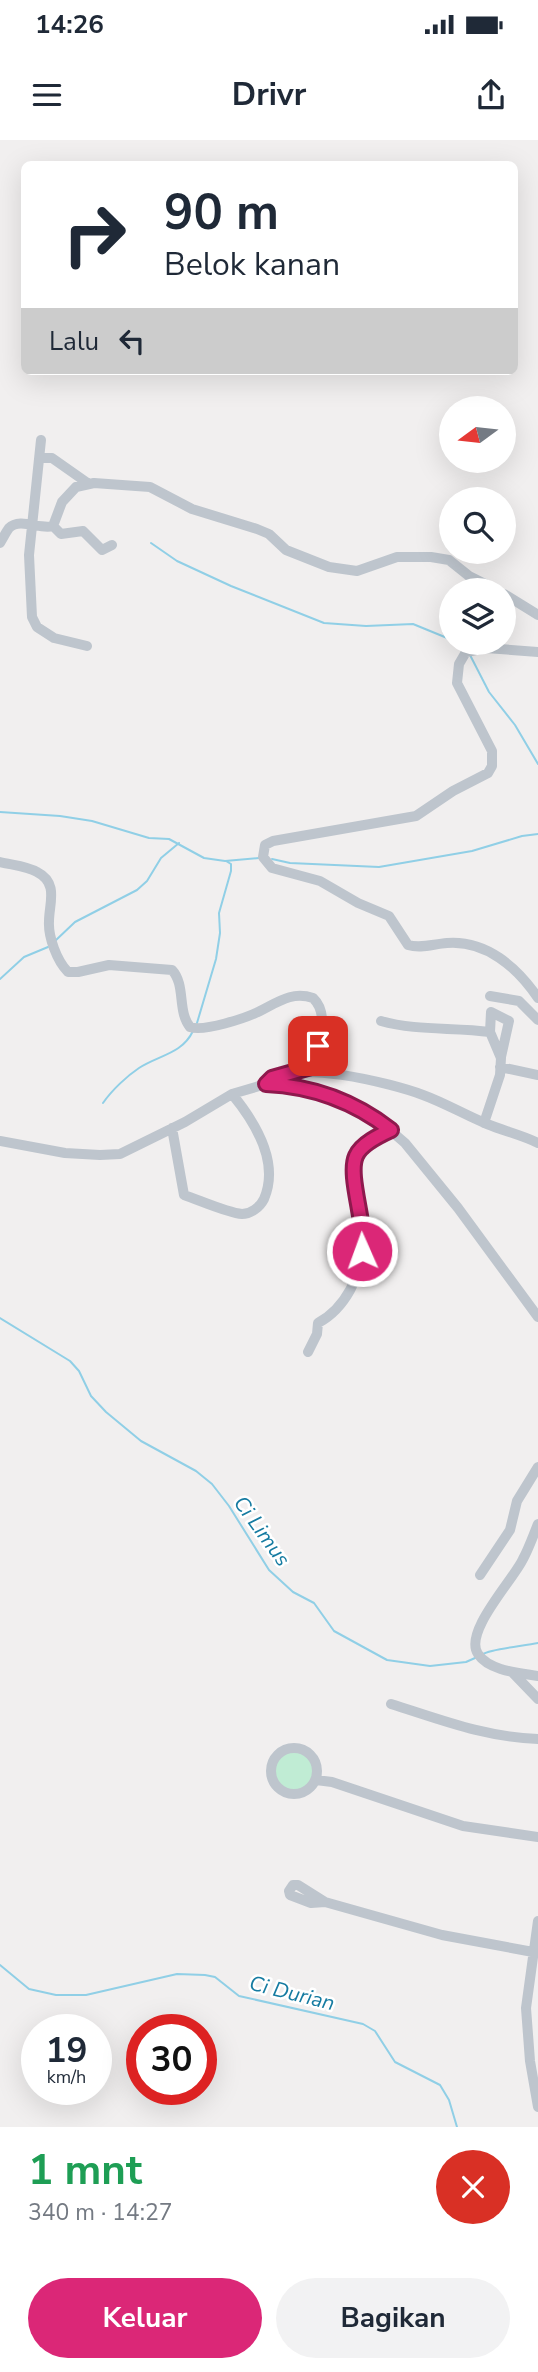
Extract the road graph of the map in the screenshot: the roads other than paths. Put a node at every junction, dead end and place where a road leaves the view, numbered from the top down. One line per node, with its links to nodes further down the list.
1 (41, 440): 2 (street)
2 (40, 458): 3 (street); 4 (street)
3 (89, 484): 5 (street); 8 (street)
4 (32, 525): 5 (street); 6 (street); 11 (street)
5 (53, 526): 7 (street)
6 (0, 543)
7 (113, 545)
8 (473, 578)
9 (516, 601): 10 (street)
10 (538, 615)
11 (87, 646)
12 (538, 652): 15 (street)
13 (0, 862): 22 (street)
14 (510, 977): 15 (street)
15 (528, 984): 17 (street)
16 (490, 996): 18 (street)
17 (538, 998)
18 (538, 1020)
19 (382, 1021): 20 (street)
20 (490, 1031): 21 (street); 21 (street)
21 (500, 1062): 23 (street); 26 (street)
22 (297, 1072): 24 (street); 26 (street)
23 (538, 1075)
24 (266, 1084): 25 (street); 28 (street)
25 (232, 1094): 27 (street); 27 (street)
26 (484, 1123): 30 (street)
27 (172, 1128): 29 (street)
28 (391, 1130): 31 (street); 32 (street)
29 (0, 1141)
30 (538, 1143)
31 (538, 1317)
32 (308, 1352)
33 (538, 1467): 35 (street)
34 (538, 1524): 36 (street)
35 (481, 1575)
36 (511, 1671): 37 (street); 38 (street)
37 (538, 1676)
38 (538, 1699)
39 (391, 1704): 40 (street)
40 (538, 1739)
41 (316, 1780): 41 (street); 42 (street)
42 (538, 1837)
43 (326, 1902): 45 (street)
44 (538, 1921): 45 (street)
45 (533, 1952): 46 (street)
46 (538, 2107)

